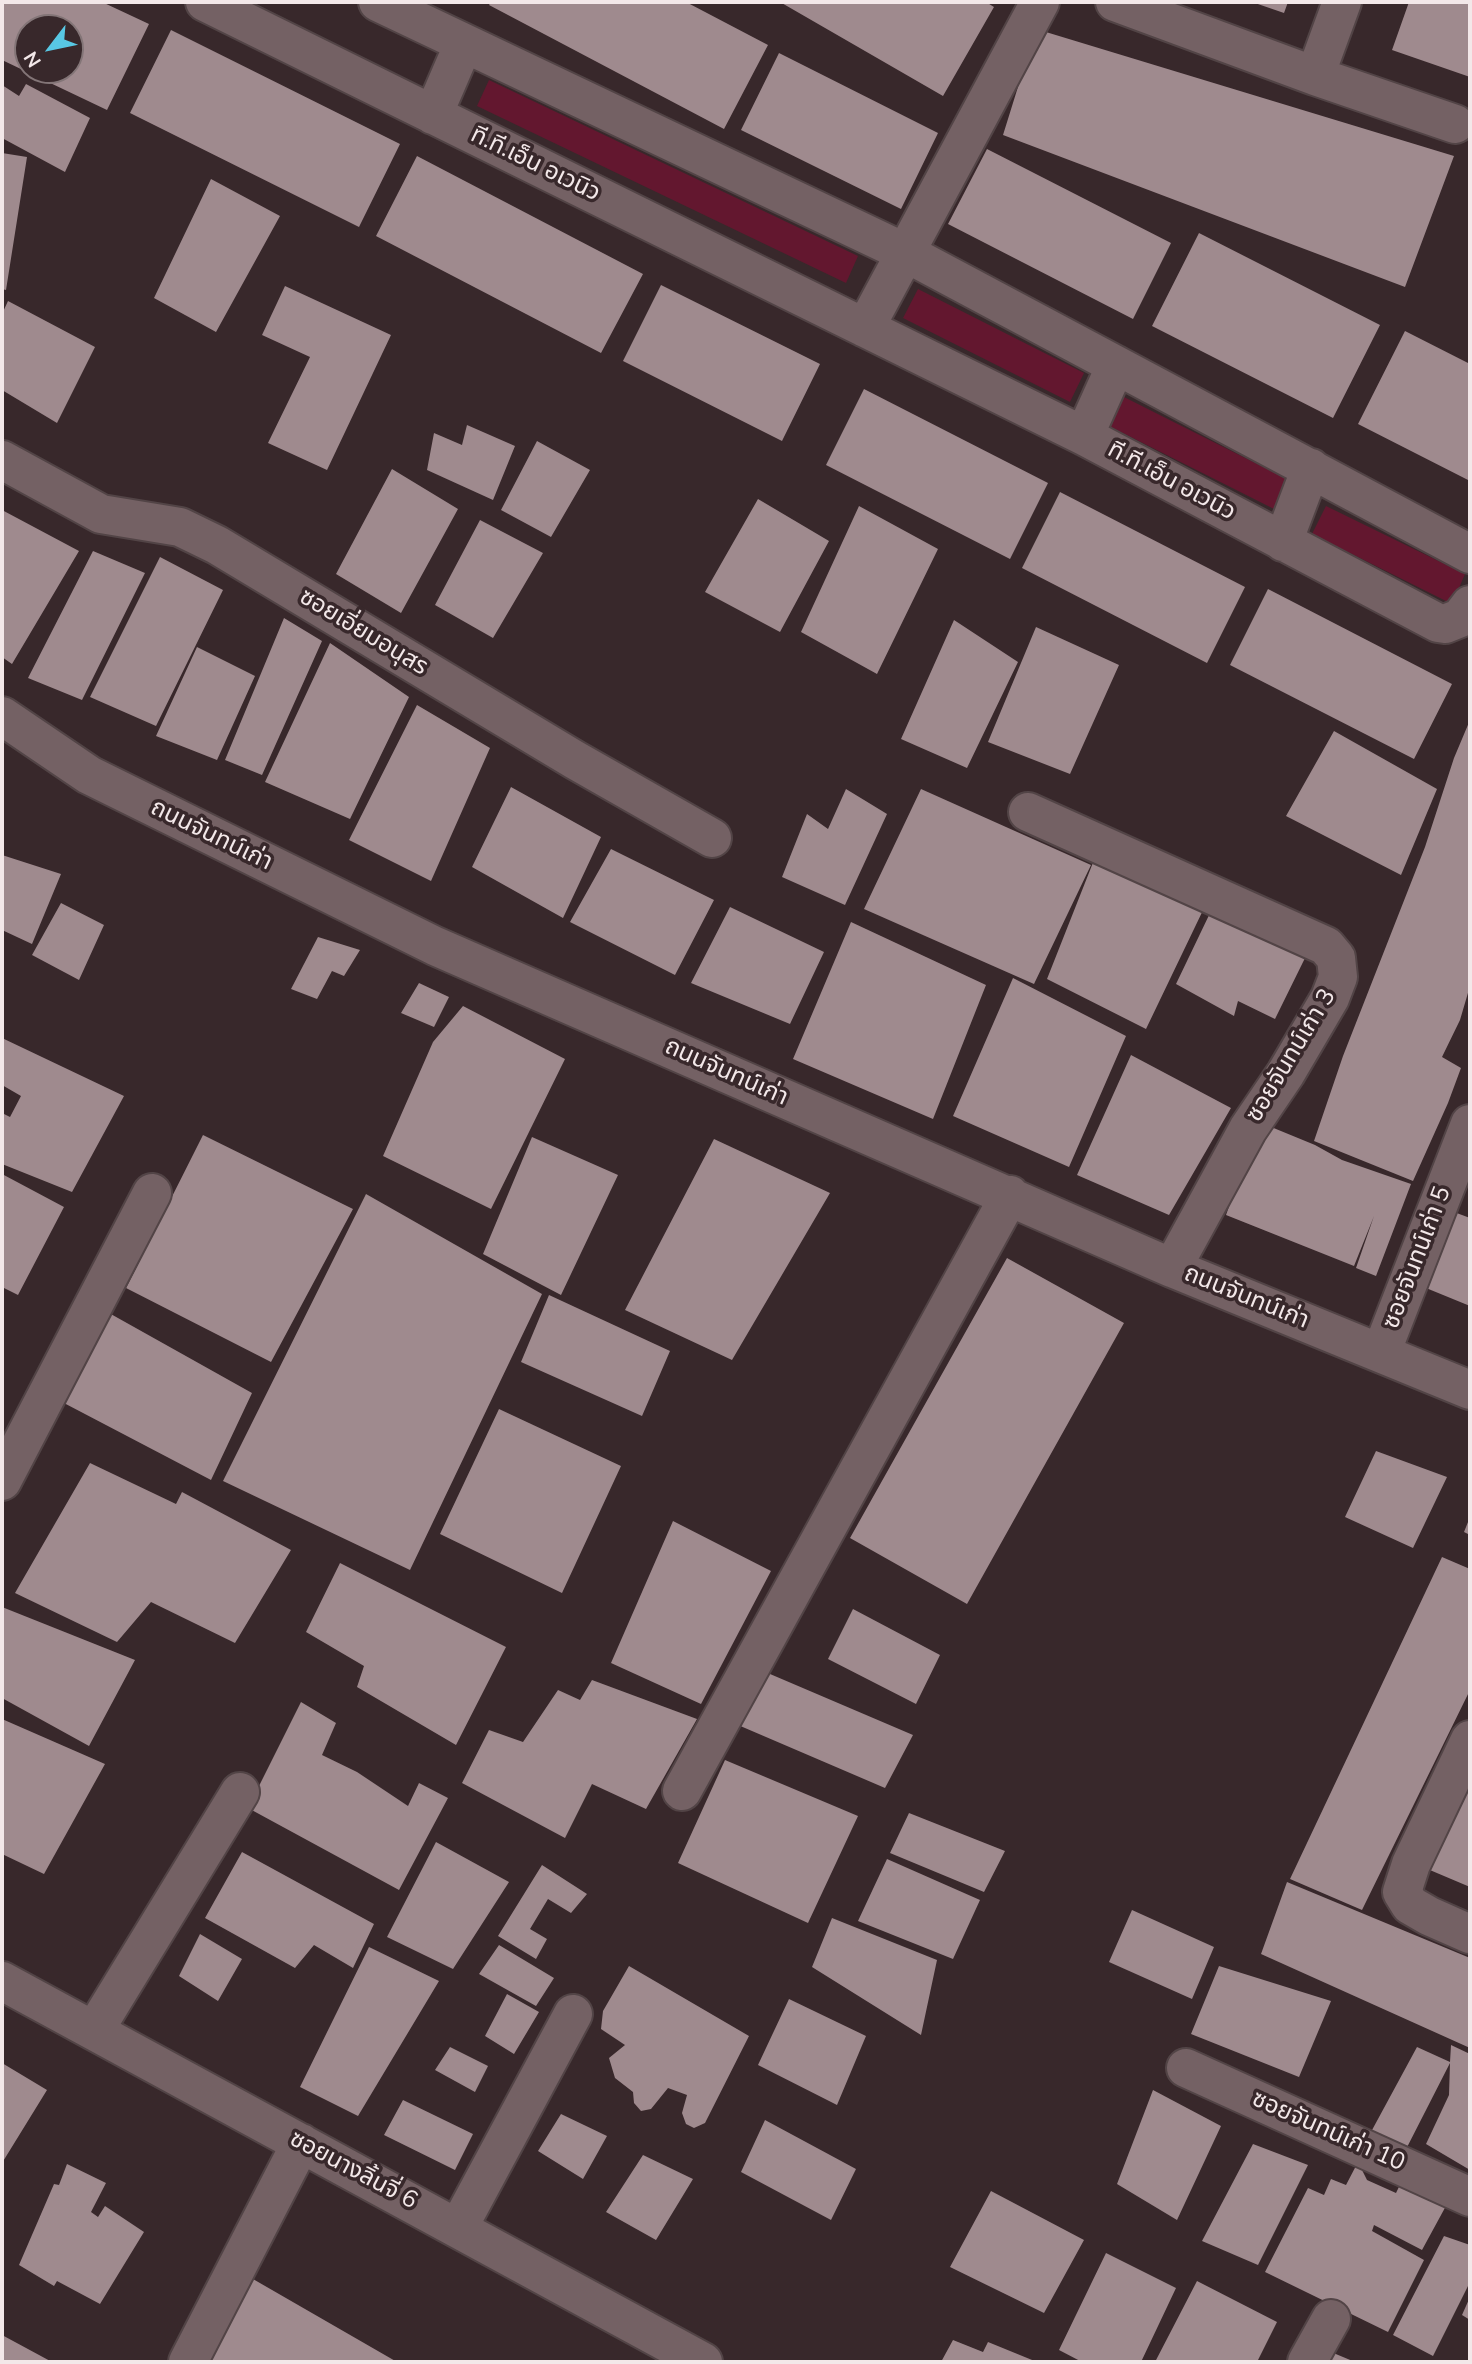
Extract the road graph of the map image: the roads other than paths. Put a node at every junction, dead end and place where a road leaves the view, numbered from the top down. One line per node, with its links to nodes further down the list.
1 (205, 2): 8 (street, ที.ที.เอ็น อเวนิว)
2 (378, 2): 6 (street)
3 (1040, 2): 10 (street)
4 (1115, 2): 7 (street)
5 (1342, 2): 7 (street)
6 (464, 43): 8 (street); 10 (street)
7 (1315, 76): 9 (street)
8 (433, 115): 11 (street, ที.ที.เอ็น อเวนิว)
9 (1455, 124)
10 (905, 253): 11 (street); 12 (street)
11 (865, 328): 13 (street, ที.ที.เอ็น อเวนิว)
12 (1116, 365): 13 (street); 15 (street)
13 (1084, 436): 16 (street, ที.ที.เอ็น อเวนิว)
14 (2, 460): 21 (street, ซอยเอี่ยมอนุสร)
15 (1311, 468): 16 (street); 17 (street)
16 (1283, 542): 18 (street, ที.ที.เอ็น อเวนิว)
17 (1470, 554)
18 (1470, 605)
19 (2, 716): 24 (street, ถนนจันทน์เก่า)
20 (1028, 812): 25 (street, ซอยจันทน์เก่า 3)
21 (712, 838)
22 (1470, 1124): 26 (street, ซอยจันทน์เก่า 5)
23 (152, 1193): 28 (street)
24 (1010, 1195): 25 (street, ถนนจันทน์เก่า); 30 (street)
25 (1172, 1268): 26 (street, ถนนจันทน์เก่า)
26 (1381, 1353): 27 (street, ถนนจันทน์เก่า)
27 (1470, 1390)
28 (2, 1481)
29 (1470, 1740): 32 (street)
30 (682, 1791)
31 (240, 1792): 35 (street)
32 (1470, 1934)
33 (2, 1981): 35 (street, ซอยนางลิ้นจี่ 6)
34 (573, 2014): 39 (street)
35 (94, 2031): 37 (street, ซอยนางลิ้นจี่ 6)
36 (1186, 2068): 38 (street, ซอยจันทน์เก่า 10)
37 (301, 2143): 39 (street, ซอยนางลิ้นจี่ 6); 41 (street)
38 (1470, 2197)
39 (458, 2228): 42 (street, ซอยนางลิ้นจี่ 6)
40 (1331, 2319): 43 (street)
41 (188, 2362)
42 (703, 2362)
43 (1307, 2362)

